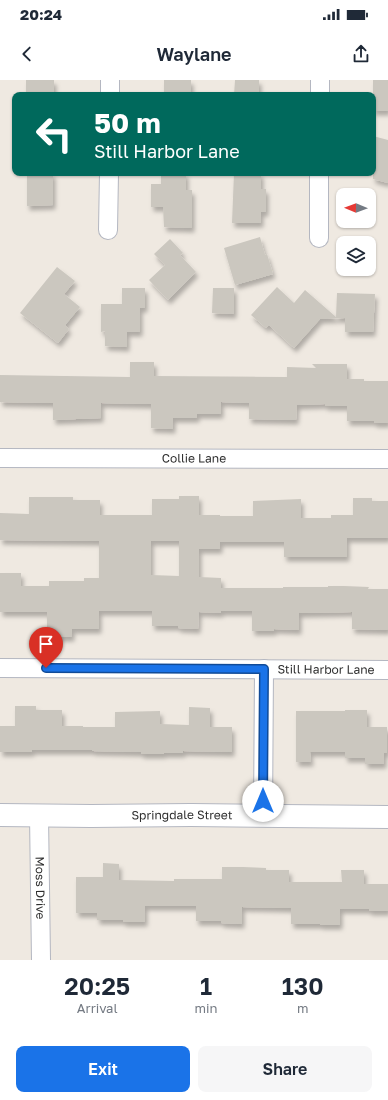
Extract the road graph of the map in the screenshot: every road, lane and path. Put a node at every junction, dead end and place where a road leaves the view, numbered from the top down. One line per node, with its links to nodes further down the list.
1 (110, 80): 3 (street)
2 (320, 80): 4 (street)
3 (110, 92)
4 (320, 92)
5 (109, 176): 7 (street)
6 (319, 176): 8 (street)
7 (108, 230)
8 (319, 238)
9 (0, 458): 10 (street, Collie Lane)
10 (388, 459)
11 (0, 668): 12 (street, Still Harbor Lane)
12 (264, 669): 13 (street, Still Harbor Lane); 16 (street)
13 (388, 670)
14 (0, 815): 15 (street, Springdale Street)
15 (39, 815): 16 (street, Springdale Street); 18 (street, Moss Drive)
16 (264, 816): 17 (street, Springdale Street)
17 (388, 817)
18 (41, 960)

